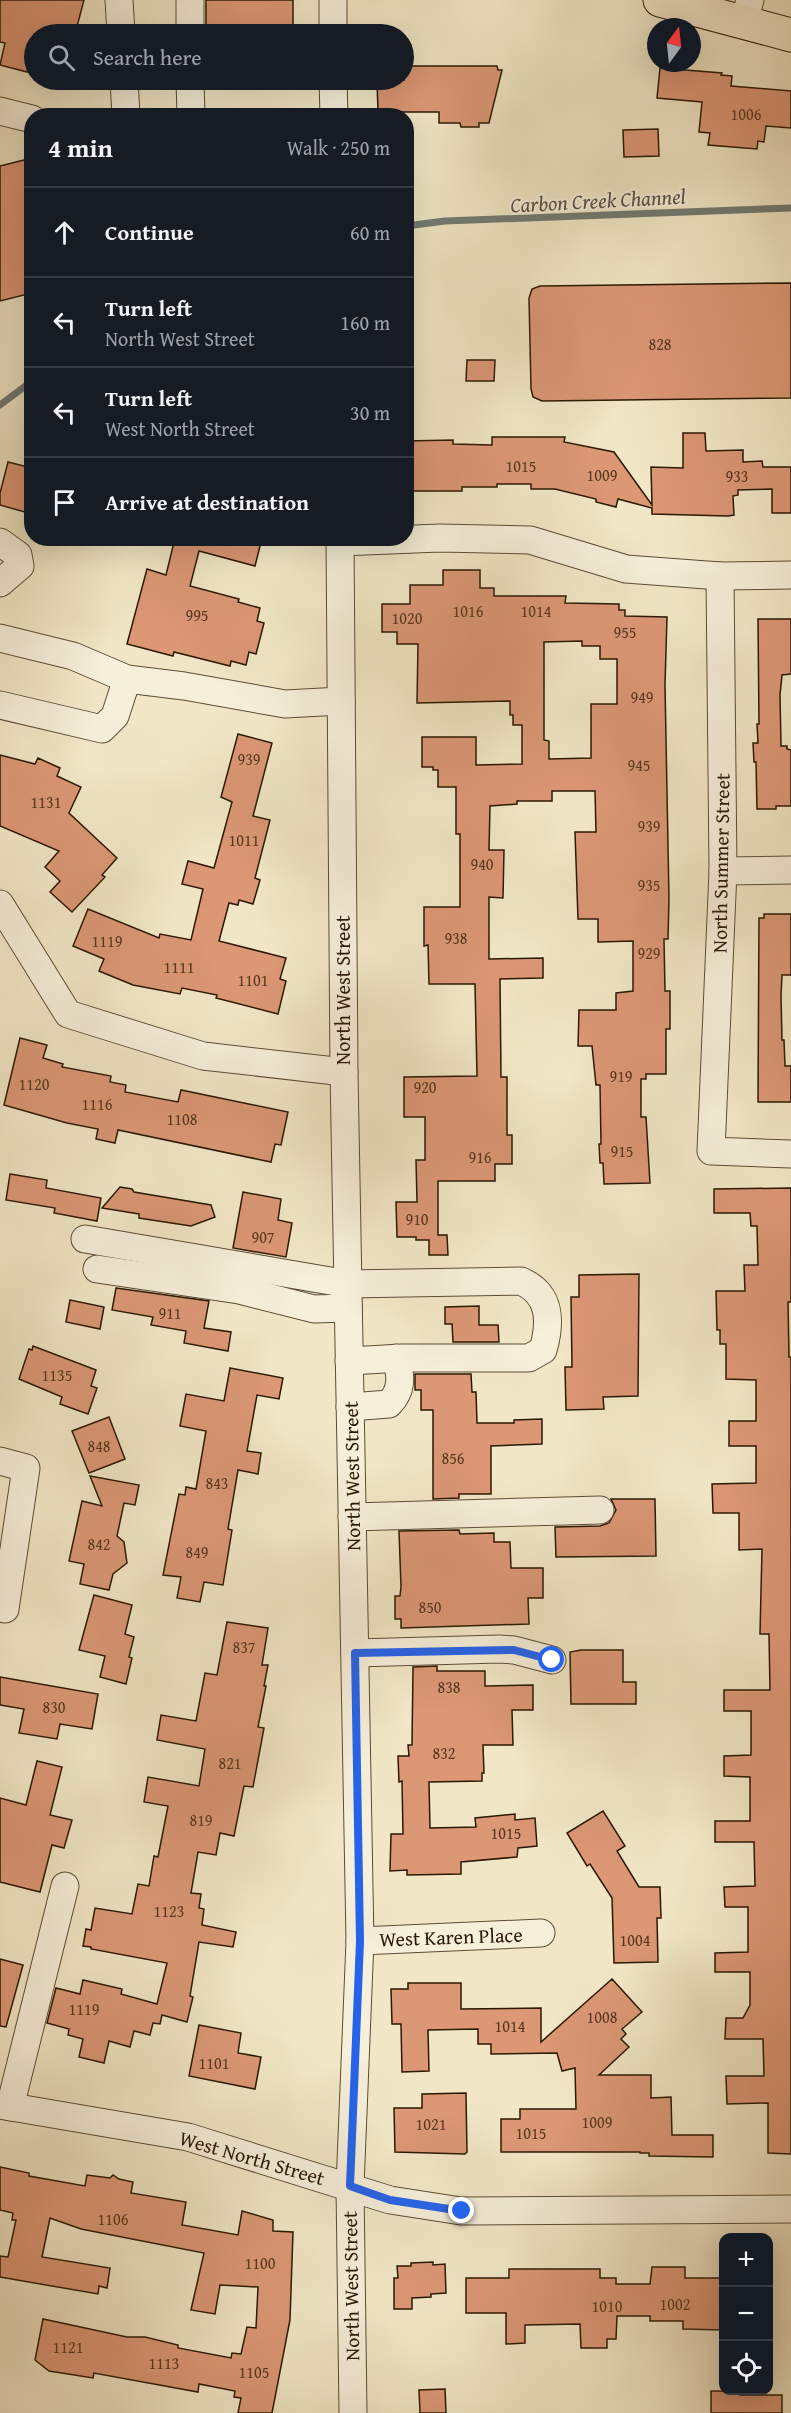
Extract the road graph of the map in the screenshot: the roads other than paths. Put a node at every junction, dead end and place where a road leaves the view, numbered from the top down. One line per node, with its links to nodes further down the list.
1 (119, 0): 6 (street)
2 (190, 0): 7 (street)
3 (333, 0): 8 (street)
4 (660, 0): 5 (main road)
5 (747, 11): 9 (main road)
6 (120, 24)
7 (190, 24)
8 (333, 24)
9 (791, 35)
10 (125, 90): 13 (street)
11 (190, 90): 14 (street)
12 (333, 90): 15 (street)
13 (126, 108)
14 (191, 108)
15 (333, 108)
16 (0, 111): 17 (street)
17 (24, 117)
18 (414, 539): 22 (street)
19 (0, 542): 23 (street)
20 (340, 546): 26 (street, North West Street)
21 (791, 575): 22 (street)
22 (720, 576): 29 (street, North Summer Street)
23 (0, 583)
24 (0, 638): 25 (street)
25 (127, 679): 26 (street); 27 (street)
26 (341, 700): 31 (street, North West Street)
27 (0, 705)
28 (791, 870): 29 (street)
29 (723, 871): 32 (street, North Summer Street)
30 (0, 904): 31 (street)
31 (344, 1072): 35 (street, North West Street)
32 (791, 1154)
33 (85, 1239): 35 (street)
34 (98, 1269): 35 (street)
35 (348, 1296): 36 (street); 37 (street, North West Street)
36 (396, 1358): 37 (street); 38 (street)
37 (349, 1361): 38 (street, North West Street)
38 (350, 1407): 41 (street, North West Street)
39 (0, 1461): 42 (street)
40 (600, 1510): 41 (street)
41 (352, 1517): 43 (street, North West Street)
42 (5, 1610)
43 (355, 1653): 44 (street); 47 (street, North West Street)
44 (552, 1660)
45 (65, 1886): 48 (street)
46 (541, 1933): 47 (street, West Karen Place)
47 (360, 1941): 49 (street, North West Street)
48 (5, 2106): 49 (street, West North Street)
49 (350, 2186): 50 (street, West North Street); 51 (street, North West Street)
50 (791, 2209)
51 (353, 2413)

